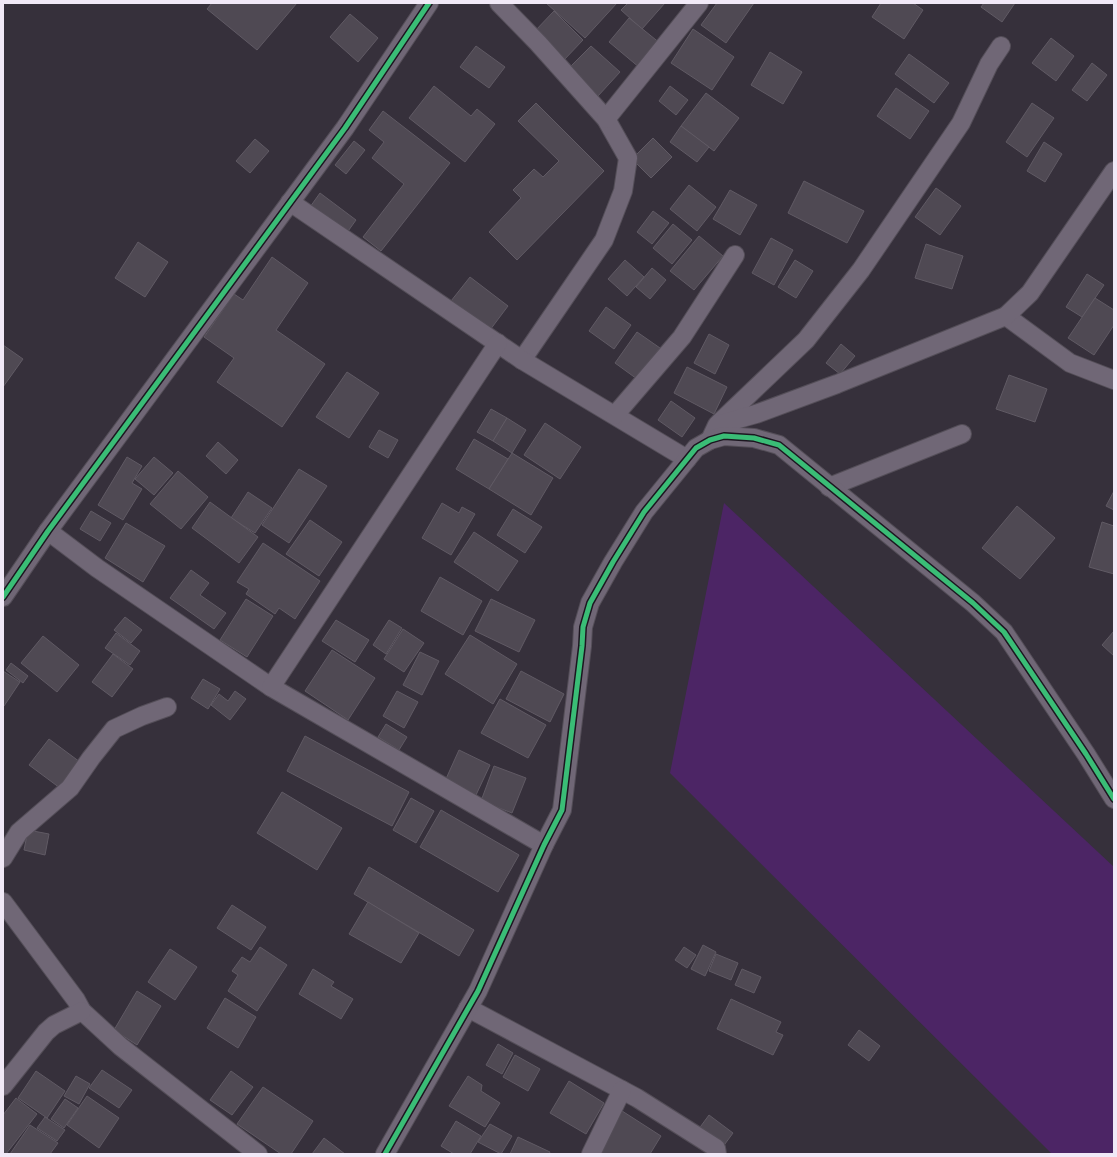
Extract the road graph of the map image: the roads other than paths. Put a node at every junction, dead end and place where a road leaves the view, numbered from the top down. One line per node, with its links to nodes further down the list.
1 (429, 3): 7 (street)
2 (499, 3): 5 (street)
3 (699, 3): 5 (street)
4 (1001, 46): 14 (street)
5 (606, 119): 11 (street)
6 (1114, 171): 9 (street)
7 (290, 202): 10 (street); 18 (street)
8 (735, 255): 13 (street)
9 (1006, 316): 12 (street); 14 (street)
10 (498, 343): 11 (street); 20 (street)
11 (522, 360): 13 (street)
12 (1114, 380)
13 (615, 416): 16 (street)
14 (713, 432): 16 (street); 17 (street)
15 (962, 434): 17 (street)
16 (687, 459): 23 (street)
17 (829, 487): 22 (street)
18 (48, 531): 19 (street); 20 (street)
19 (3, 597)
20 (271, 687): 23 (street)
21 (167, 707): 24 (street)
22 (1114, 799)
23 (544, 845): 26 (street)
24 (3, 858)
25 (3, 902): 27 (street)
26 (468, 1008): 29 (street); 31 (street)
27 (82, 1011): 28 (street); 30 (street)
28 (3, 1086)
29 (622, 1090): 32 (street); 33 (street)
30 (258, 1154)
31 (385, 1154)
32 (591, 1154)
33 (717, 1154)

